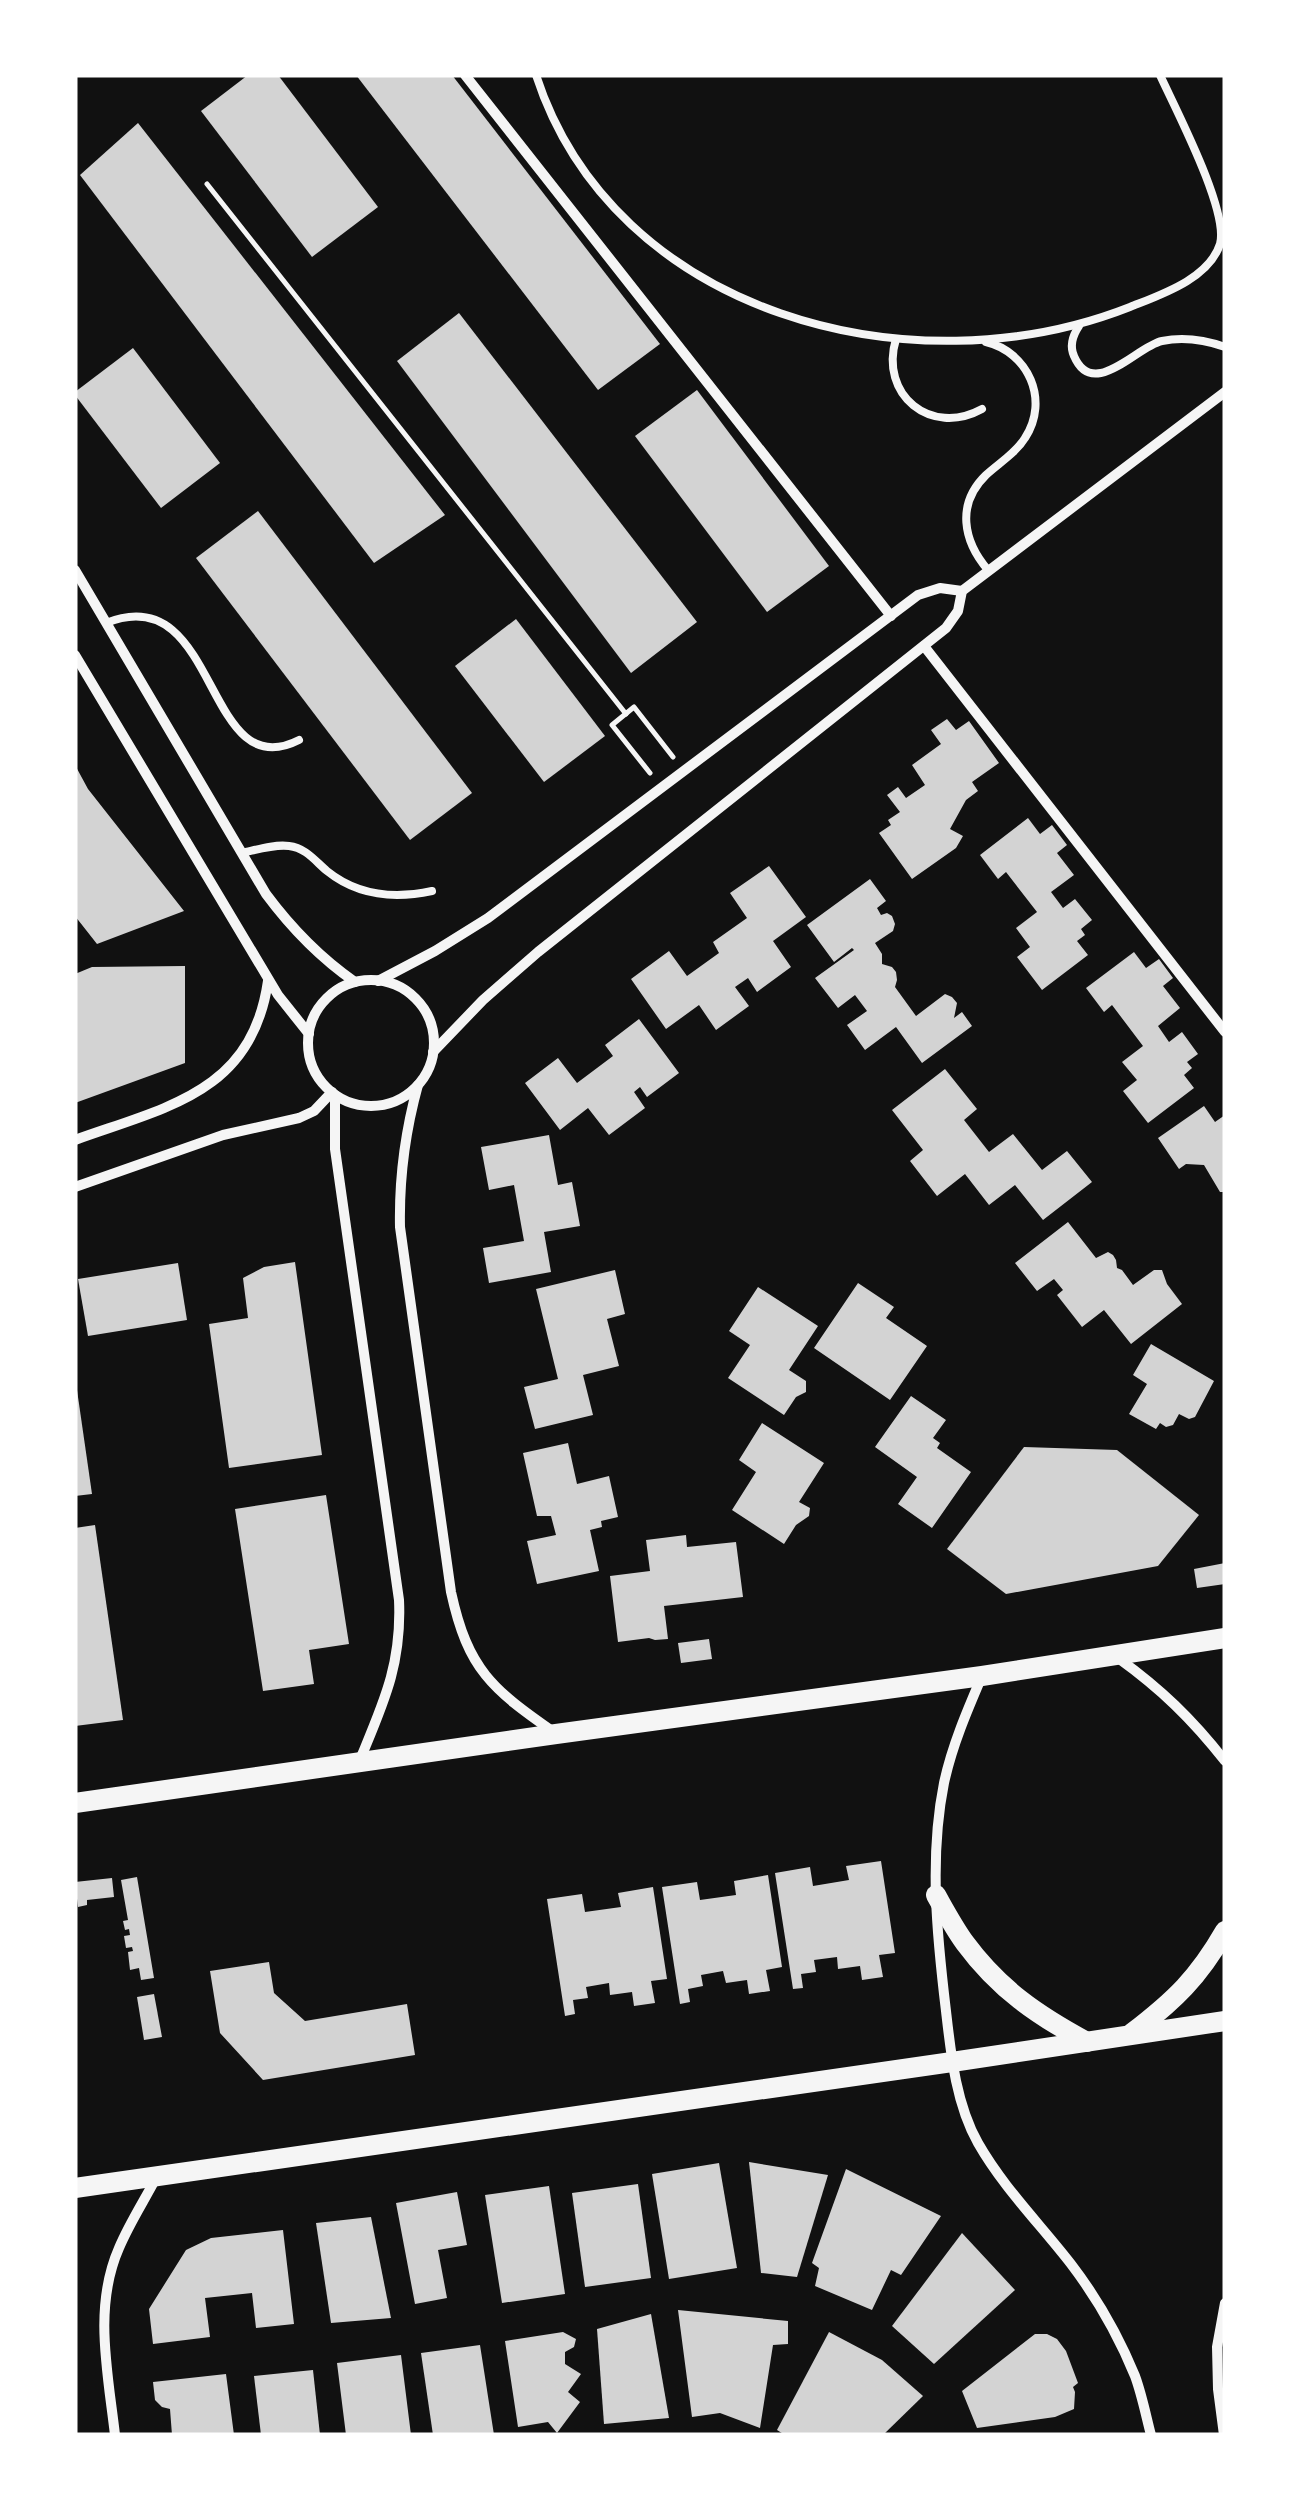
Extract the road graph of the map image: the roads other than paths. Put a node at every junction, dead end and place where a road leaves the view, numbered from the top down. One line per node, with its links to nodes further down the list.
1 (465, 75): 13 (street)
2 (536, 75): 5 (lane)
3 (1160, 75): 4 (lane)
4 (1079, 325): 6 (lane); 7 (lane)
5 (896, 339): 6 (lane); 9 (lane)
6 (981, 341): 11 (lane)
7 (1225, 347)
8 (1225, 392): 11 (street)
9 (982, 409)
10 (75, 570): 14 (street)
11 (988, 570): 12 (street)
12 (962, 591): 13 (street); 15 (street)
13 (891, 616): 21 (street)
14 (106, 622): 17 (lane); 18 (street)
15 (924, 646): 23 (street); 25 (street)
16 (75, 656): 20 (street)
17 (300, 740)
18 (242, 853): 19 (lane); 22 (street)
19 (432, 890)
20 (268, 980): 24 (street); 28 (street)
21 (378, 981): 22 (street); 25 (street)
22 (355, 982): 24 (street)
23 (1225, 1032)
24 (309, 1034): 27 (street)
25 (433, 1052): 26 (street)
26 (418, 1085): 27 (street); 33 (street)
27 (334, 1093): 29 (street); 35 (street)
28 (75, 1140)
29 (75, 1186)
30 (1225, 1638): 31 (main road)
31 (1112, 1654): 32 (main road); 34 (street)
32 (982, 1676): 33 (main road); 37 (street)
33 (556, 1734): 35 (main road)
34 (1225, 1760)
35 (359, 1762): 36 (main road)
36 (75, 1803)
37 (936, 1895): 41 (main road); 42 (street)
38 (1225, 1930): 40 (main road)
39 (1225, 2020): 40 (main road)
40 (1126, 2037): 41 (main road)
41 (1087, 2042): 42 (main road)
42 (952, 2062): 43 (main road); 47 (street)
43 (158, 2176): 44 (main road); 46 (street)
44 (75, 2188)
45 (1225, 2303): 48 (street)
46 (115, 2435)
47 (1151, 2435)
48 (1224, 2435)

